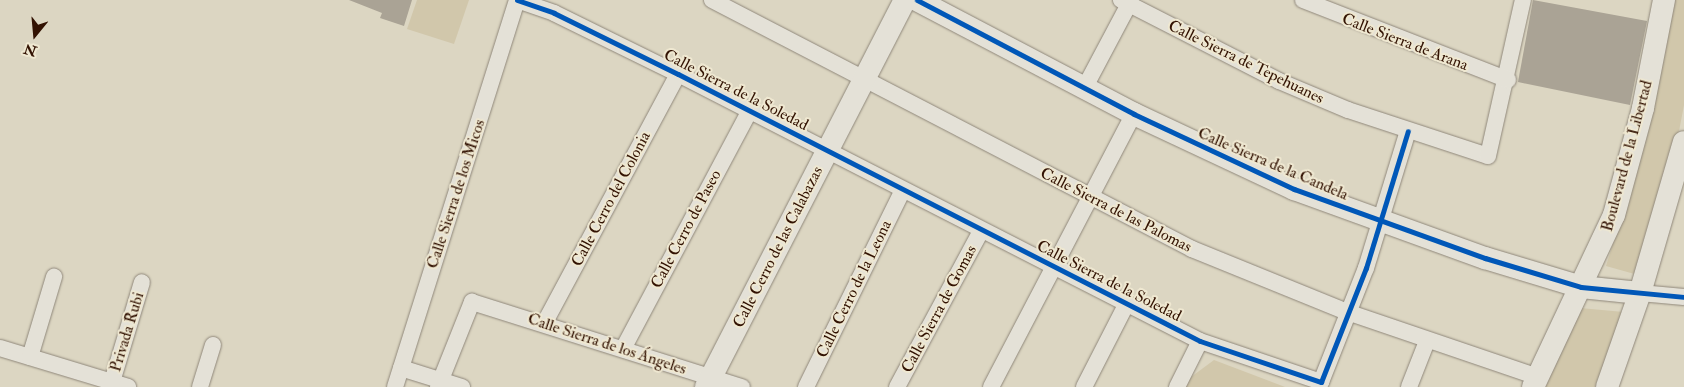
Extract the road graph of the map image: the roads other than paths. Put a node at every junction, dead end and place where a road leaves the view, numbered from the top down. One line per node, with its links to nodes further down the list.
1 (517, 0): 9 (street, Calle Sierra de la Soledad); 38 (street, Calle Sierra de los Micos)
2 (712, 0): 11 (street, Calle Sierra de las Palomas)
3 (906, 0): 11 (street, Calle Cerro de las Calabazas)
4 (917, 0): 13 (street, Calle Sierra de la Candela)
5 (1303, 0): 12 (street, Calle Sierra de Arana)
6 (1523, 0): 12 (street)
7 (1664, 0): 26 (street, Boulevard de la Libertad)
8 (1127, 1): 13 (street); 16 (street, Calle Sierra de Tepehuanes)
9 (556, 6): 10 (street, Calle Sierra de la Soledad)
10 (678, 74): 14 (street, Calle Sierra de la Soledad); 31 (street, Calle Cerro del Colonia)
11 (864, 78): 18 (street, Calle Cerro de las Calabazas); 20 (street, Calle Sierra de las Palomas)
12 (1508, 80): 16 (street, Calle Sierra de Tepehuanes)
13 (1085, 87): 15 (street, Calle Sierra de la Candela)
14 (750, 110): 18 (street, Calle Sierra de la Soledad); 36 (street, Calle Cerro de Paseo)
15 (1134, 114): 20 (street); 21 (street, Calle Sierra de la Candela)
16 (1408, 131): 21 (street)
17 (1684, 142): 27 (street)
18 (827, 152): 19 (street, Calle Sierra de la Soledad); 40 (street, Calle Cerro de las Calabazas)
19 (902, 192): 22 (street, Calle Sierra de la Soledad); 48 (street, Calle Cerro de la Leona)
20 (1090, 198): 23 (street); 30 (street, Calle Sierra de las Palomas)
21 (1382, 222): 26 (street, Calle Sierra de la Candela); 30 (street)
22 (981, 231): 23 (street, Calle Sierra de la Soledad); 49 (street, Calle Sierra de Gomas)
23 (1055, 268): 29 (street, Calle Sierra de la Soledad); 50 (street)
24 (54, 277): 37 (street)
25 (142, 282): 39 (street, Privada Rubi)
26 (1581, 287): 27 (street, Calle Sierra de la Candela); 41 (street, Boulevard de la Libertad)
27 (1640, 292): 28 (street); 54 (street)
28 (1684, 297)
29 (1126, 305): 32 (street, Calle Sierra de la Soledad); 51 (street)
30 (1350, 314): 32 (street, Calle Sierra de la Soledad); 33 (street, Calle Sierra de las Palomas)
31 (544, 324): 36 (street, Calle Sierra de los Ángeles); 42 (street, Calle Sierra de los Ángeles)
32 (1200, 341): 52 (street)
33 (1427, 341): 41 (street, Calle Sierra de las Palomas); 53 (street)
34 (213, 345): 44 (street)
35 (0, 348): 37 (street)
36 (623, 349): 40 (street, Calle Sierra de los Ángeles)
37 (30, 357): 39 (street)
38 (401, 368): 42 (street); 45 (street, Calle Sierra de los Micos)
39 (112, 382): 43 (street)
40 (708, 382): 47 (street, Calle Sierra de los Ángeles)
41 (1536, 382)
42 (439, 384): 46 (street)
43 (128, 387)
44 (200, 387)
45 (395, 387)
46 (462, 387)
47 (742, 387)
48 (806, 387)
49 (898, 387)
50 (991, 387)
51 (1084, 387)
52 (1177, 387)
53 (1409, 387)
54 (1607, 387)

